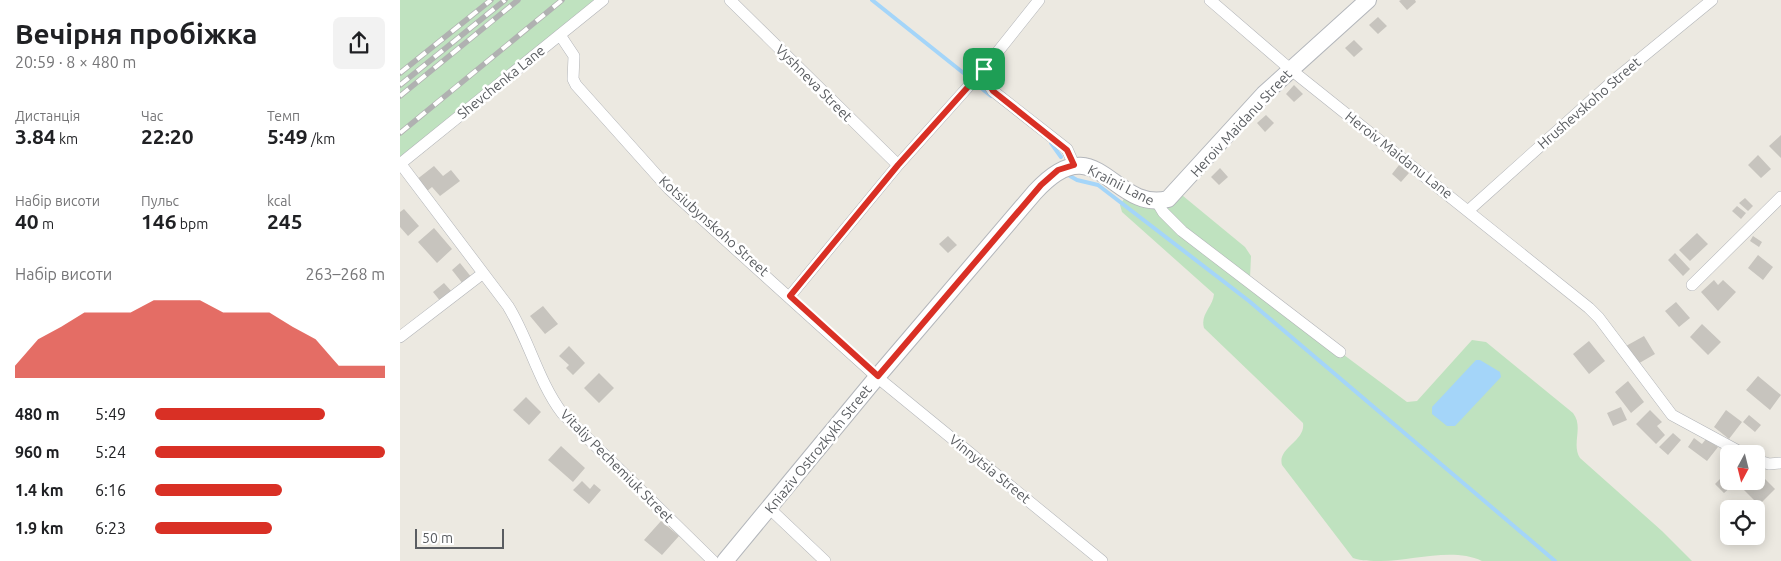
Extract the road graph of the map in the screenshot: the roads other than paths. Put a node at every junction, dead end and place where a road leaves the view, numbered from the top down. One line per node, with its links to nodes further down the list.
1 (602, 0): 7 (street, Shevchenka Lane)
2 (730, 0): 11 (street, Vyshneva Street)
3 (1039, 0): 8 (street)
4 (1210, 0): 9 (street, Heroiv Maidanu Lane)
5 (1368, 0): 9 (street, Heroiv Maidanu Street)
6 (1712, 0): 15 (street, Hrushevskoho Street)
7 (560, 35): 10 (street, Shevchenka Lane); 18 (street, Kotsiubynskoho Street)
8 (984, 69): 11 (street); 12 (street, Krainii Lane)
9 (1290, 69): 14 (street, Heroiv Maidanu Street); 15 (street, Heroiv Maidanu Lane)
10 (400, 164): 16 (street, Vitaliy Pechemiuk Street)
11 (898, 165): 18 (street)
12 (1074, 165): 14 (street, Krainii Lane); 21 (street, Kniaziv Ostrozkykh Street)
13 (1781, 197): 17 (street)
14 (1157, 202): 20 (street, Krainii Lane)
15 (1470, 210): 22 (street, Heroiv Maidanu Lane)
16 (482, 274): 19 (street); 26 (street, Vitaliy Pechemiuk Street)
17 (1692, 285)
18 (790, 296): 21 (street, Kotsiubynskoho Street)
19 (400, 337)
20 (1340, 352)
21 (878, 376): 25 (street, Kniaziv Ostrozkykh Street); 29 (street, Vinnytsia Street)
22 (1727, 445)
23 (1765, 463): 24 (street)
24 (1781, 463)
25 (769, 508): 27 (street, Kniaziv Ostrozkykh Street); 28 (street)
26 (713, 561)
27 (725, 561)
28 (825, 561)
29 (1102, 561)

